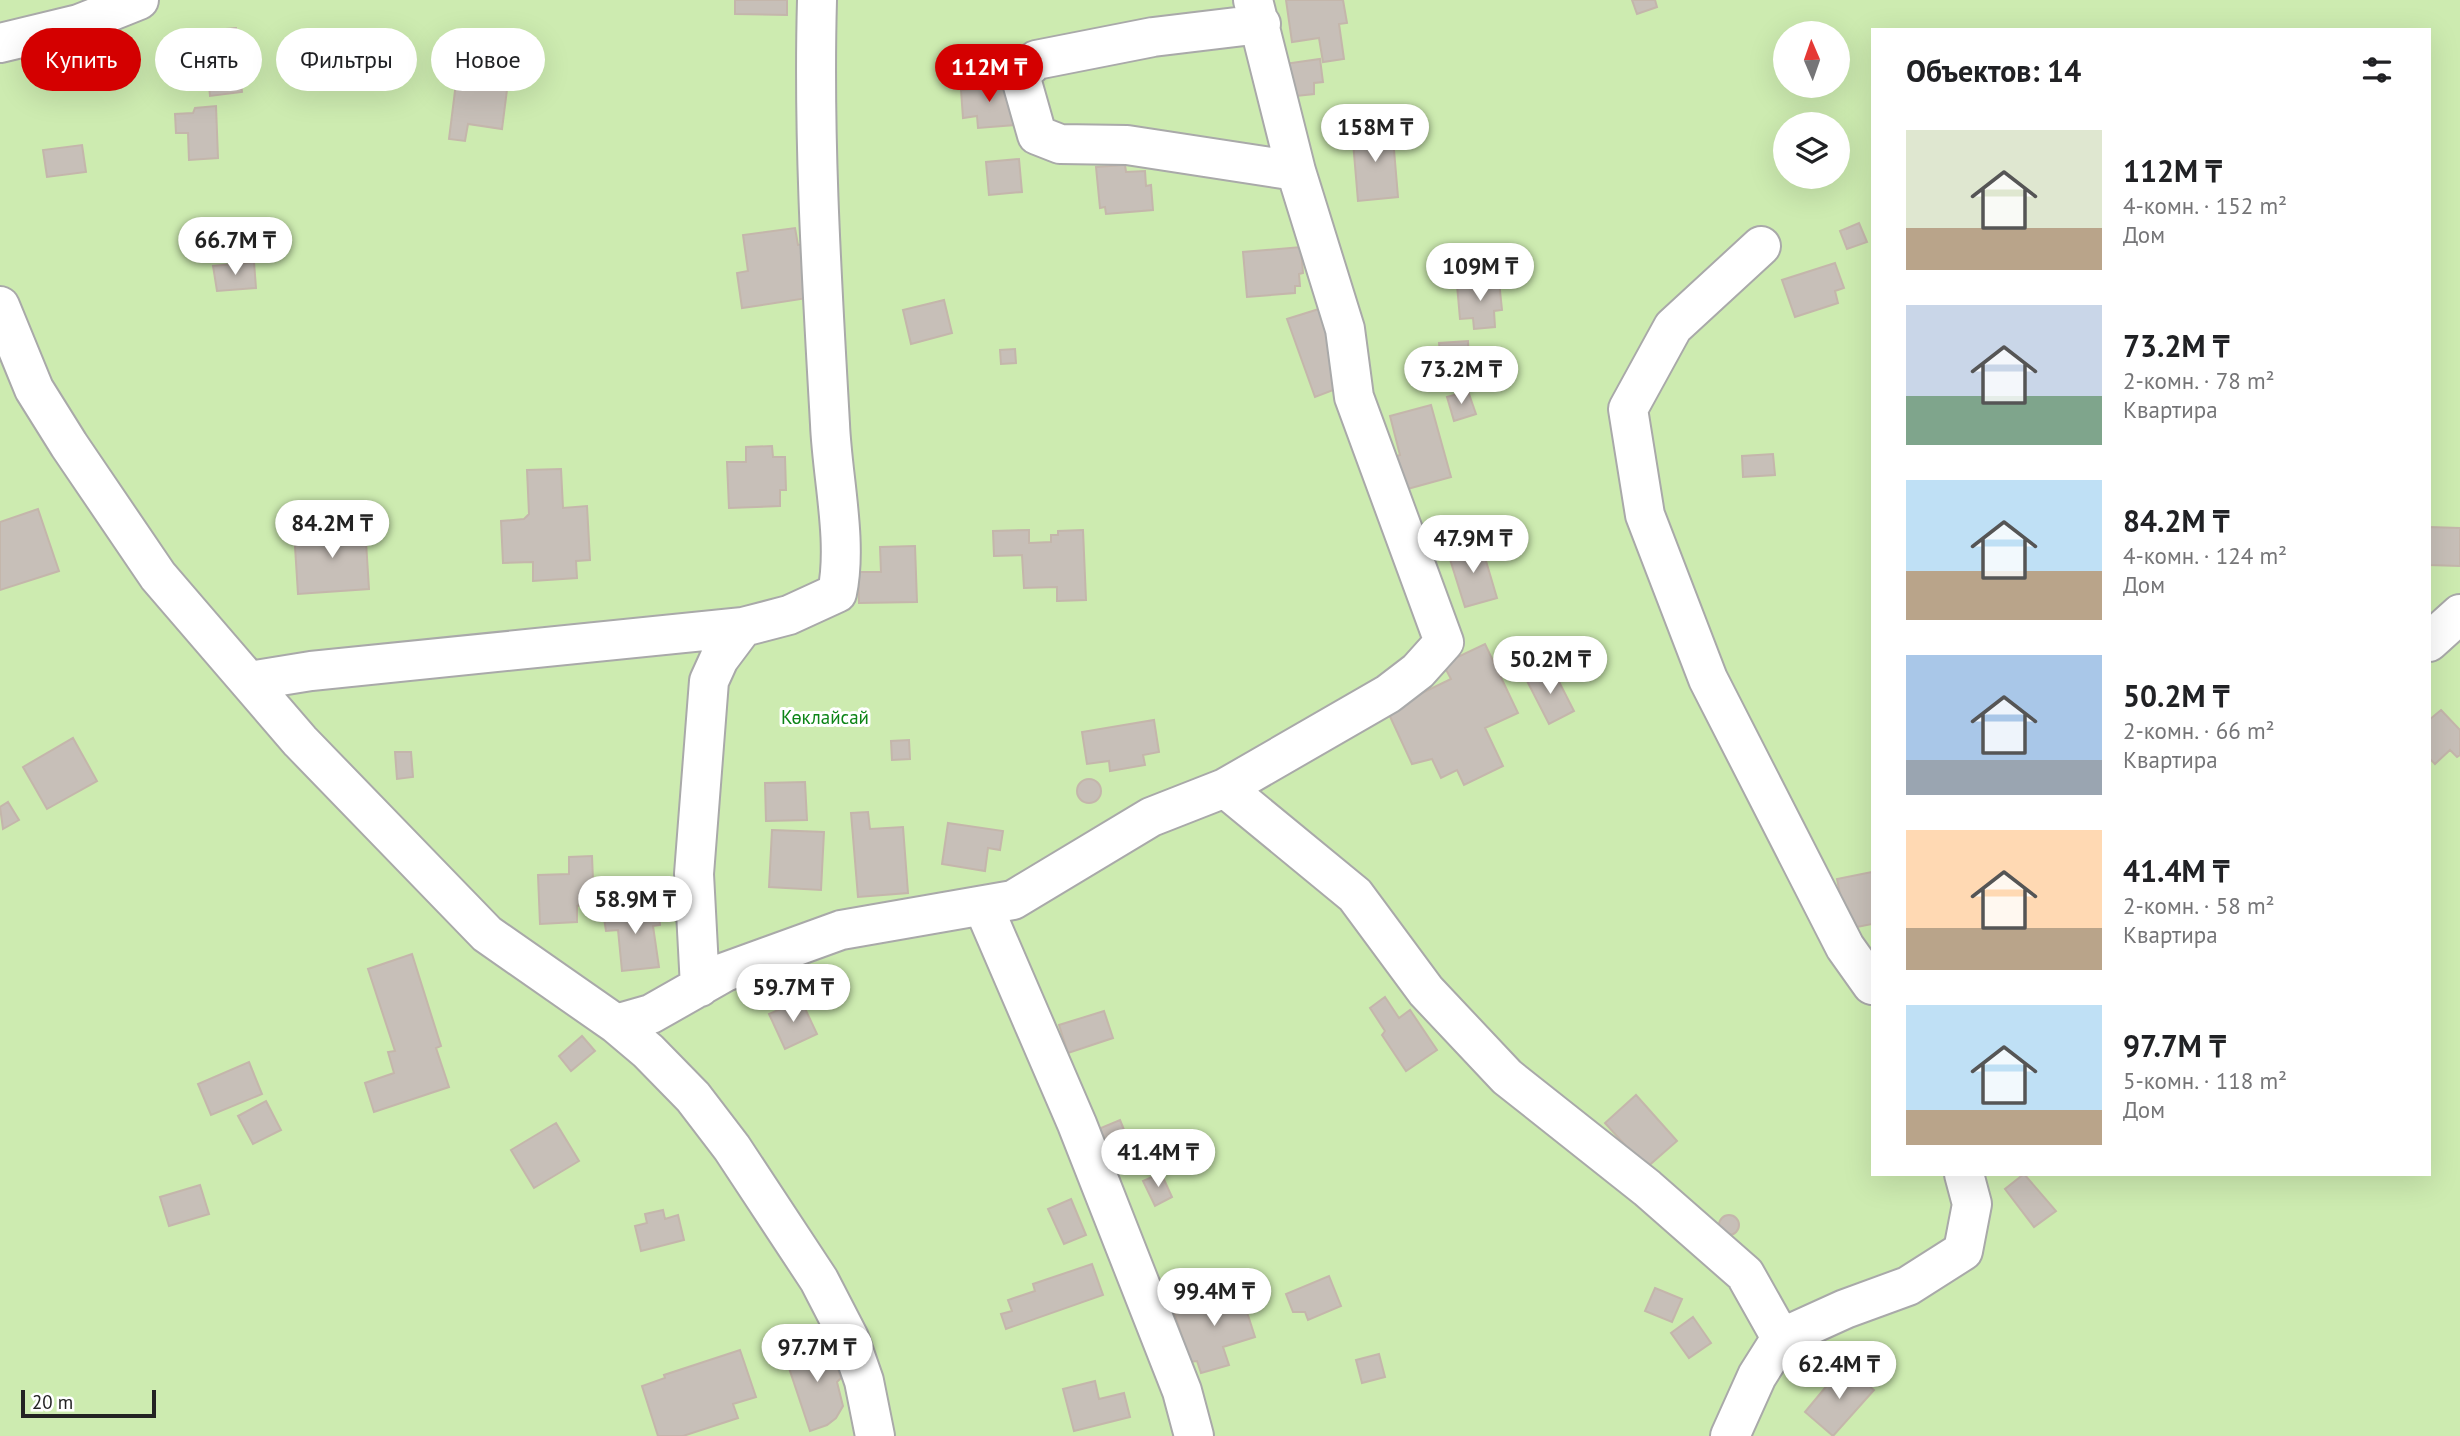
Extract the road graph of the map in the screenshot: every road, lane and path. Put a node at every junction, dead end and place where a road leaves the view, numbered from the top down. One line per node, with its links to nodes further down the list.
1 (139, 0): 4 (street)
2 (817, 0): 9 (street)
3 (1257, 12): 5 (street); 5 (street)
4 (0, 43)
5 (1296, 172): 12 (street)
6 (1761, 246): 14 (street)
7 (0, 306): 11 (street)
8 (2460, 614): 10 (street)
9 (743, 627): 11 (street); 15 (street)
10 (2431, 640)
11 (249, 681): 16 (street)
12 (1225, 788): 13 (street); 18 (street)
13 (983, 906): 15 (street); 20 (street)
14 (1871, 984)
15 (699, 986): 16 (street)
16 (616, 1024): 19 (street)
17 (1965, 1176): 18 (street)
18 (1781, 1338): 21 (street)
19 (875, 1436)
20 (1194, 1436)
21 (1730, 1436)

